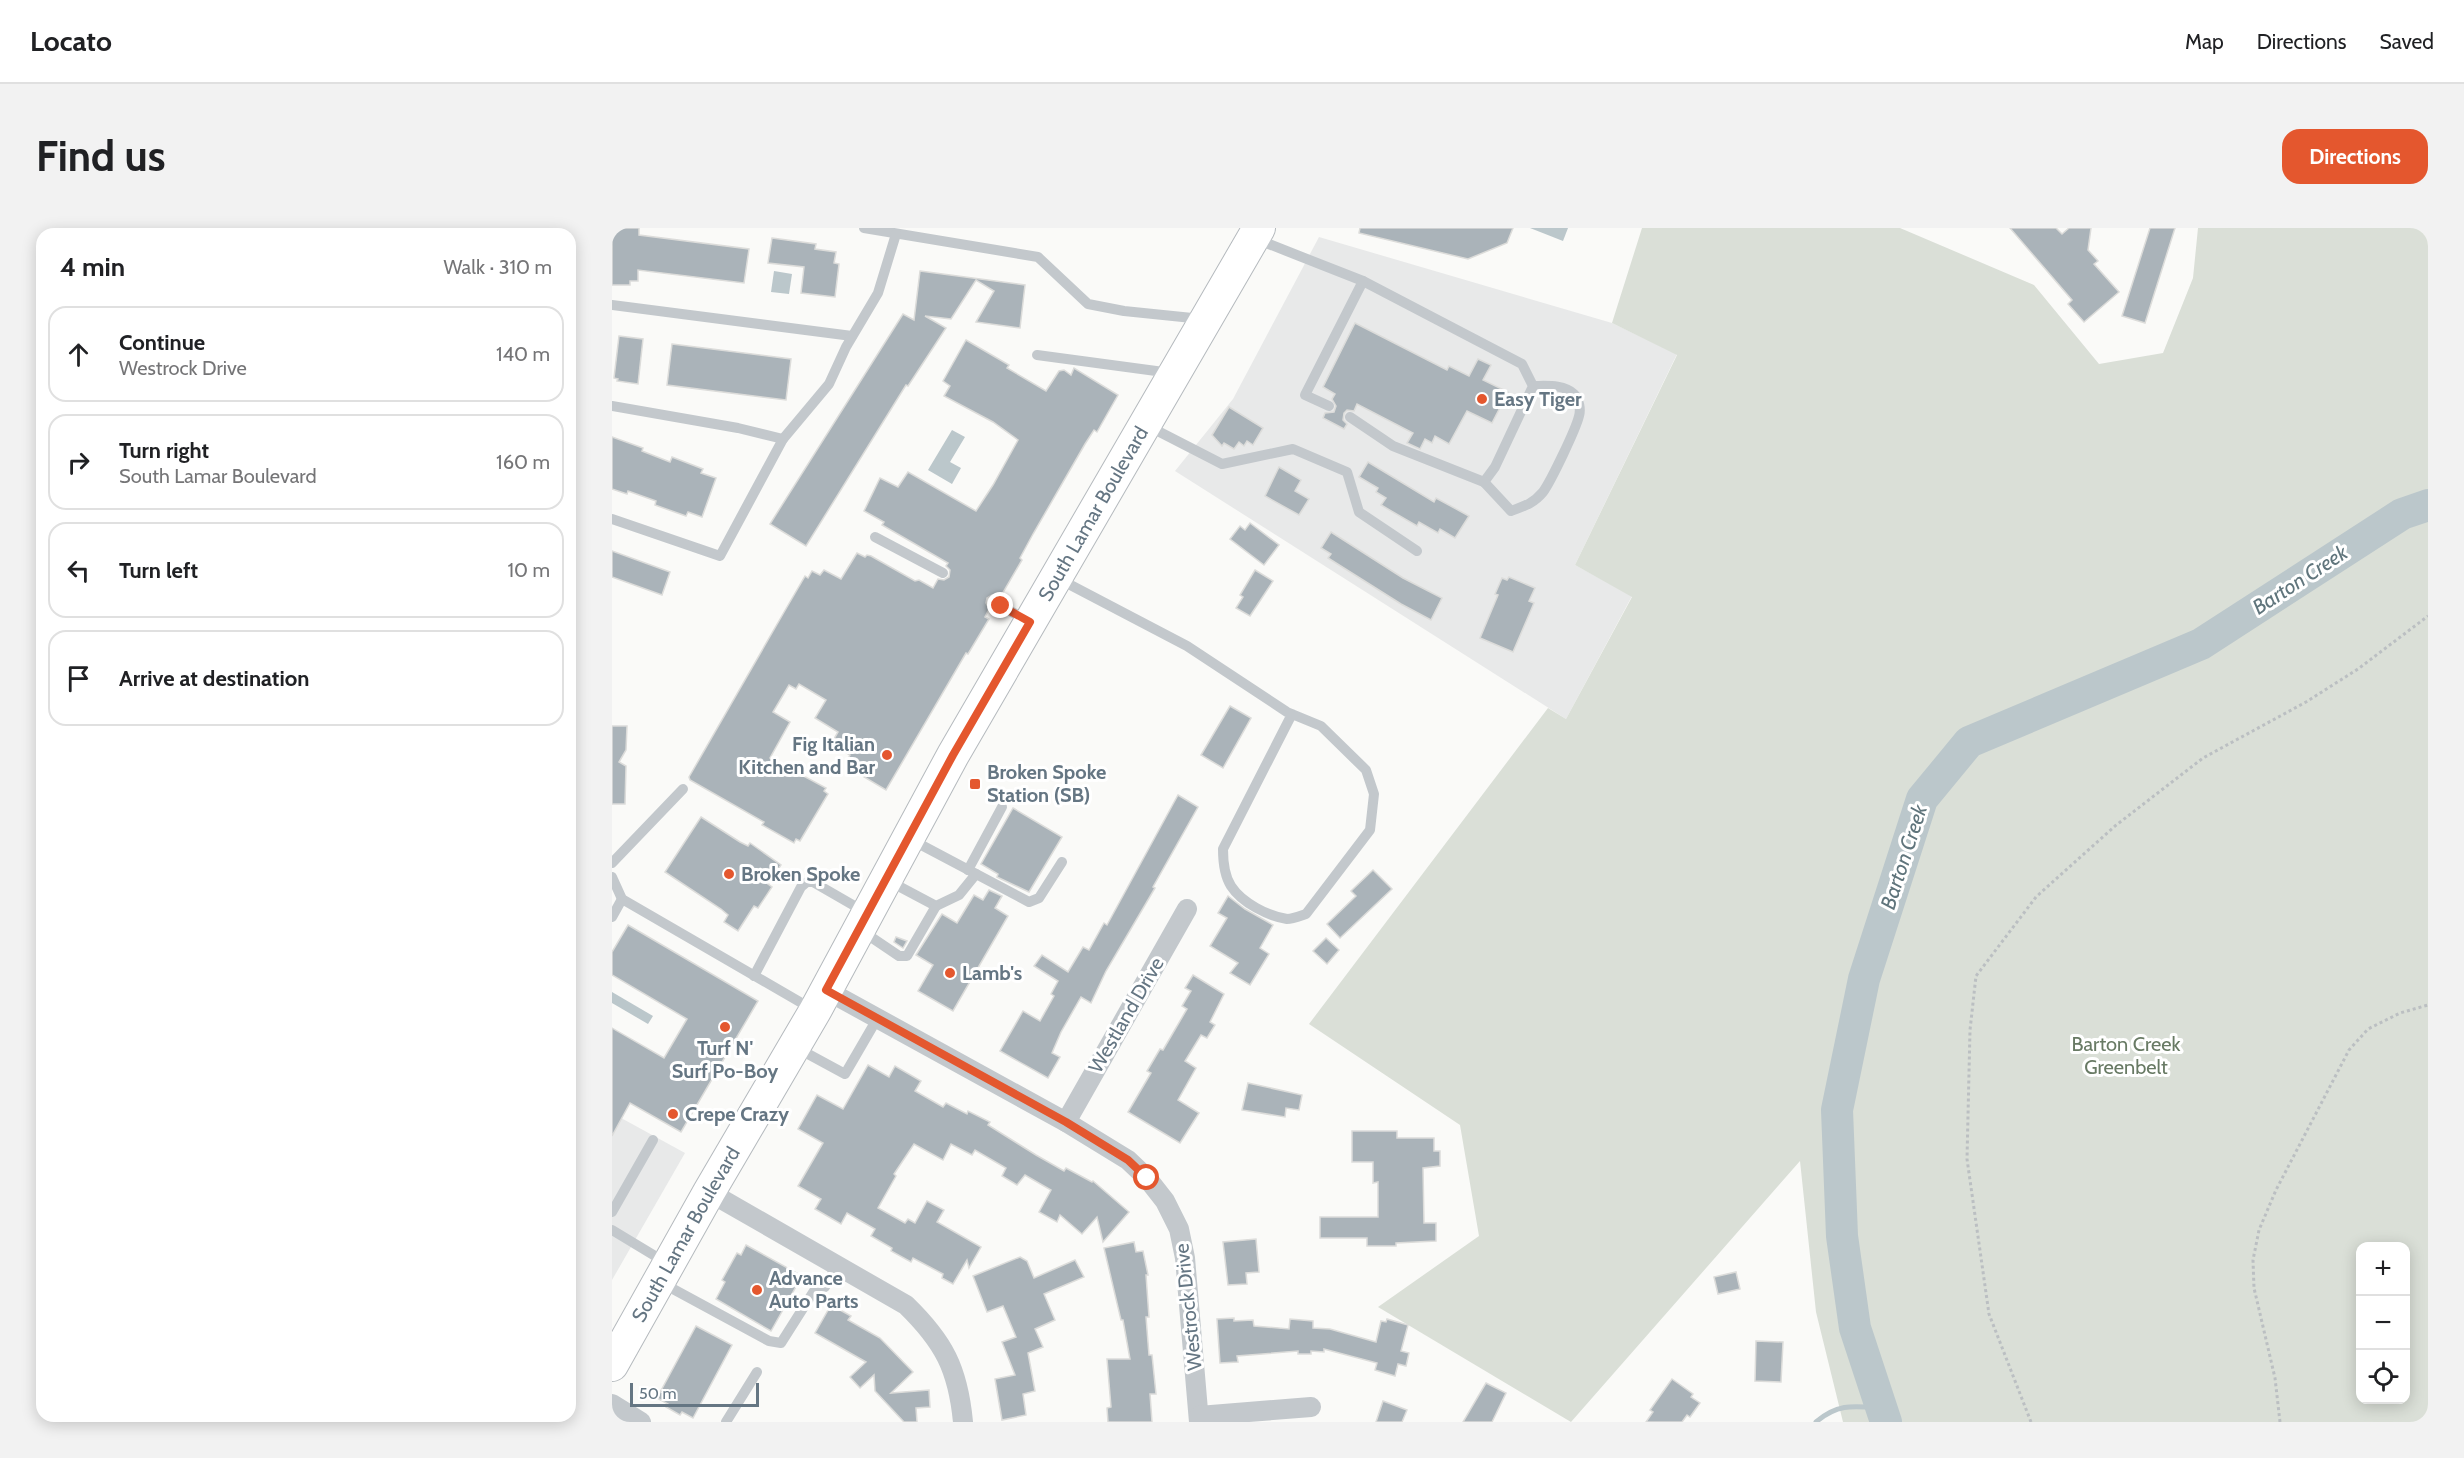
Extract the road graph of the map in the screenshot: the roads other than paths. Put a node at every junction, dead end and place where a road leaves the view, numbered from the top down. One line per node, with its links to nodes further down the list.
1 (864, 228): 3 (lane)
2 (1256, 233): 4 (lane); 6 (main road, South Lamar Boulevard)
3 (896, 234): 6 (lane); 7 (lane)
4 (1363, 281): 10 (lane); 12 (lane)
5 (612, 305): 7 (lane)
6 (1206, 319): 9 (main road, South Lamar Boulevard)
7 (852, 336): 15 (lane)
8 (1037, 355): 9 (lane)
9 (1174, 374): 14 (main road, South Lamar Boulevard)
10 (1533, 386): 16 (lane); 16 (lane)
11 (612, 406): 15 (lane)
12 (1329, 406)
13 (1350, 417): 16 (lane)
14 (1145, 424): 19 (lane); 21 (main road, South Lamar Boulevard)
15 (783, 439): 17 (lane)
16 (1484, 482)
17 (612, 519)
18 (875, 537): 20 (lane)
19 (1417, 551)
20 (943, 573)
21 (1056, 577): 23 (main road, South Lamar Boulevard); 24 (lane)
22 (993, 602): 23 (lane)
23 (1030, 622): 27 (main road, South Lamar Boulevard)
24 (1292, 714): 24 (lane)
25 (683, 789): 29 (lane)
26 (1002, 807): 30 (lane)
27 (909, 838): 30 (lane); 31 (main road, South Lamar Boulevard)
28 (1062, 862): 30 (lane)
29 (612, 863)
30 (972, 872): 34 (lane)
31 (887, 879): 34 (lane); 37 (main road, South Lamar Boulevard)
32 (613, 882): 33 (lane)
33 (622, 899): 36 (lane); 38 (lane)
34 (936, 906): 37 (lane)
35 (1187, 909): 42 (street, Westland Drive)
36 (612, 917)
37 (864, 922): 38 (lane); 39 (main road, South Lamar Boulevard)
38 (754, 976): 39 (lane)
39 (821, 1001): 40 (street, Westrock Drive); 41 (main road, South Lamar Boulevard)
40 (877, 1018): 41 (lane); 42 (street, Westrock Drive)
41 (794, 1047): 44 (main road, South Lamar Boulevard)
42 (1066, 1122): 53 (street, Westrock Drive)
43 (653, 1140): 45 (lane)
44 (709, 1192): 47 (street); 48 (main road, South Lamar Boulevard)
45 (612, 1212)
46 (612, 1230): 48 (lane)
47 (836, 1266): 48 (lane); 56 (street)
48 (663, 1272): 49 (main road, South Lamar Boulevard)
49 (612, 1365)
50 (757, 1372): 55 (lane)
51 (612, 1404): 54 (street)
52 (1311, 1407): 53 (street)
53 (1199, 1419)
54 (641, 1422)
55 (726, 1422)
56 (963, 1422)

